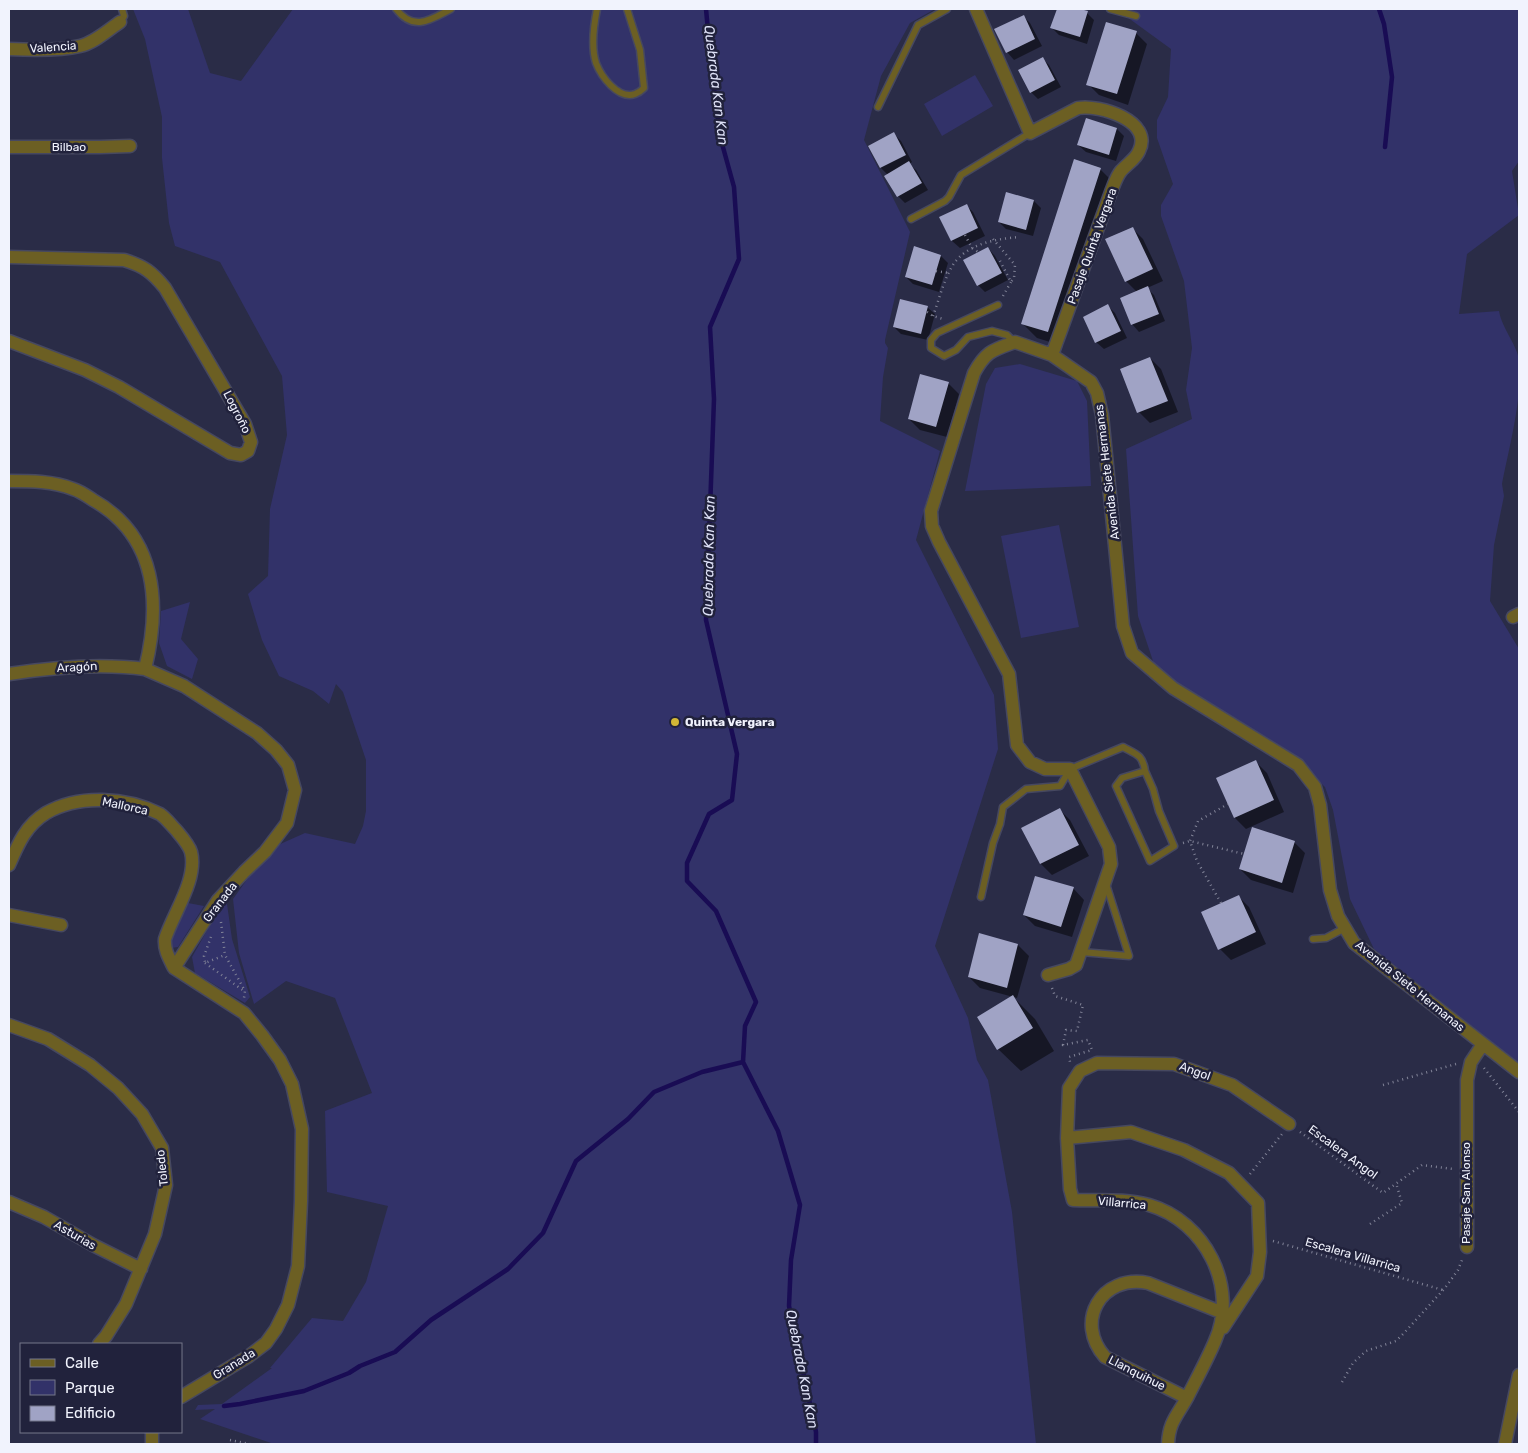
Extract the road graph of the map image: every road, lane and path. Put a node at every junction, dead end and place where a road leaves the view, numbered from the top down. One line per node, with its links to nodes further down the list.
1 (122, 9): 10 (lane)
2 (396, 9): 3 (lane)
3 (451, 9)
4 (597, 9): 5 (lane)
5 (627, 9)
6 (947, 9): 12 (lane)
7 (976, 9): 13 (street)
8 (1110, 9): 9 (lane)
9 (1136, 16)
10 (120, 22): 11 (street, Valencia)
11 (9, 49)
12 (878, 108)
13 (1030, 133): 16 (lane); 31 (street, Pasaje Quinta Vergara)
14 (130, 146): 15 (street, Bilbao)
15 (9, 147)
16 (911, 219)
17 (966, 235): 20 (path)
18 (1019, 237): 19 (path)
19 (994, 239): 20 (path); 26 (path)
20 (972, 248): 21 (path); 25 (path)
21 (978, 252)
22 (9, 257): 29 (street, Logroño)
23 (999, 259): 26 (path)
24 (936, 271): 25 (path)
25 (950, 273): 28 (path)
26 (1011, 282): 27 (path)
27 (998, 305): 30 (lane)
28 (933, 316)
29 (9, 341)
30 (1014, 342): 31 (street, Avenida Siete Hermanas); 35 (street)
31 (1052, 355): 50 (street, Avenida Siete Hermanas)
32 (9, 481): 33 (street)
33 (145, 669): 34 (street, Aragón); 44 (street, Granada)
34 (9, 674)
35 (1070, 769): 36 (lane); 42 (street); 43 (lane)
36 (1146, 771): 39 (lane); 39 (lane)
37 (1228, 804): 38 (path)
38 (1190, 841): 39 (path); 40 (path); 45 (path)
39 (1174, 846)
40 (1244, 854)
41 (9, 865): 56 (street, Mallorca)
42 (1105, 881): 53 (street); 53 (lane)
43 (981, 897)
44 (218, 900): 47 (path); 56 (street, Granada)
45 (1221, 903)
46 (9, 915): 48 (street)
47 (221, 922): 49 (path); 54 (path)
48 (61, 925)
49 (217, 928)
50 (1345, 928): 52 (lane); 61 (street, Avenida Siete Hermanas)
51 (213, 933): 55 (path)
52 (1313, 939)
53 (1081, 952): 57 (street)
54 (225, 955): 55 (path); 58 (path)
55 (205, 963): 58 (path)
56 (174, 968): 59 (street, Granada)
57 (1048, 975): 63 (path)
58 (244, 991): 59 (path)
59 (244, 1013): 83 (street, Granada)
60 (9, 1025): 76 (street, Toledo)
61 (1483, 1044): 62 (street, Pasaje San Alonso); 64 (street, Avenida Siete Hermanas)
62 (1475, 1056): 65 (path); 66 (path); 69 (street, Pasaje San Alonso)
63 (1080, 1070): 67 (street, Angol); 68 (street, Villarrica)
64 (1519, 1072)
65 (1383, 1085)
66 (1519, 1112)
67 (1289, 1124): 70 (path, Escalera Angol); 71 (path)
68 (1067, 1138): 71 (street); 78 (street, Villarrica)
69 (1467, 1172): 70 (path, Escalera Angol); 75 (street, Pasaje San Alonso)
70 (1396, 1183): 73 (path)
71 (1241, 1186): 74 (street)
72 (9, 1202): 76 (street, Asturias)
73 (1370, 1224)
74 (1259, 1238): 77 (path, Escalera Villarrica); 79 (street)
75 (1467, 1248): 77 (path, Pasaje San Alonso)
76 (141, 1270): 80 (street, Toledo)
77 (1443, 1290): 82 (path, Pasaje San Alonso)
78 (1223, 1313): 79 (street, Villarrica); 84 (street, Llanquihue)
79 (1215, 1341): 84 (street, Villarrica)
80 (100, 1343)
81 (1519, 1375): 88 (street)
82 (1342, 1382)
83 (182, 1396)
84 (1187, 1398): 87 (street, Villarrica)
85 (230, 1440): 86 (path)
86 (250, 1444)
87 (1168, 1444)
88 (1505, 1444)

